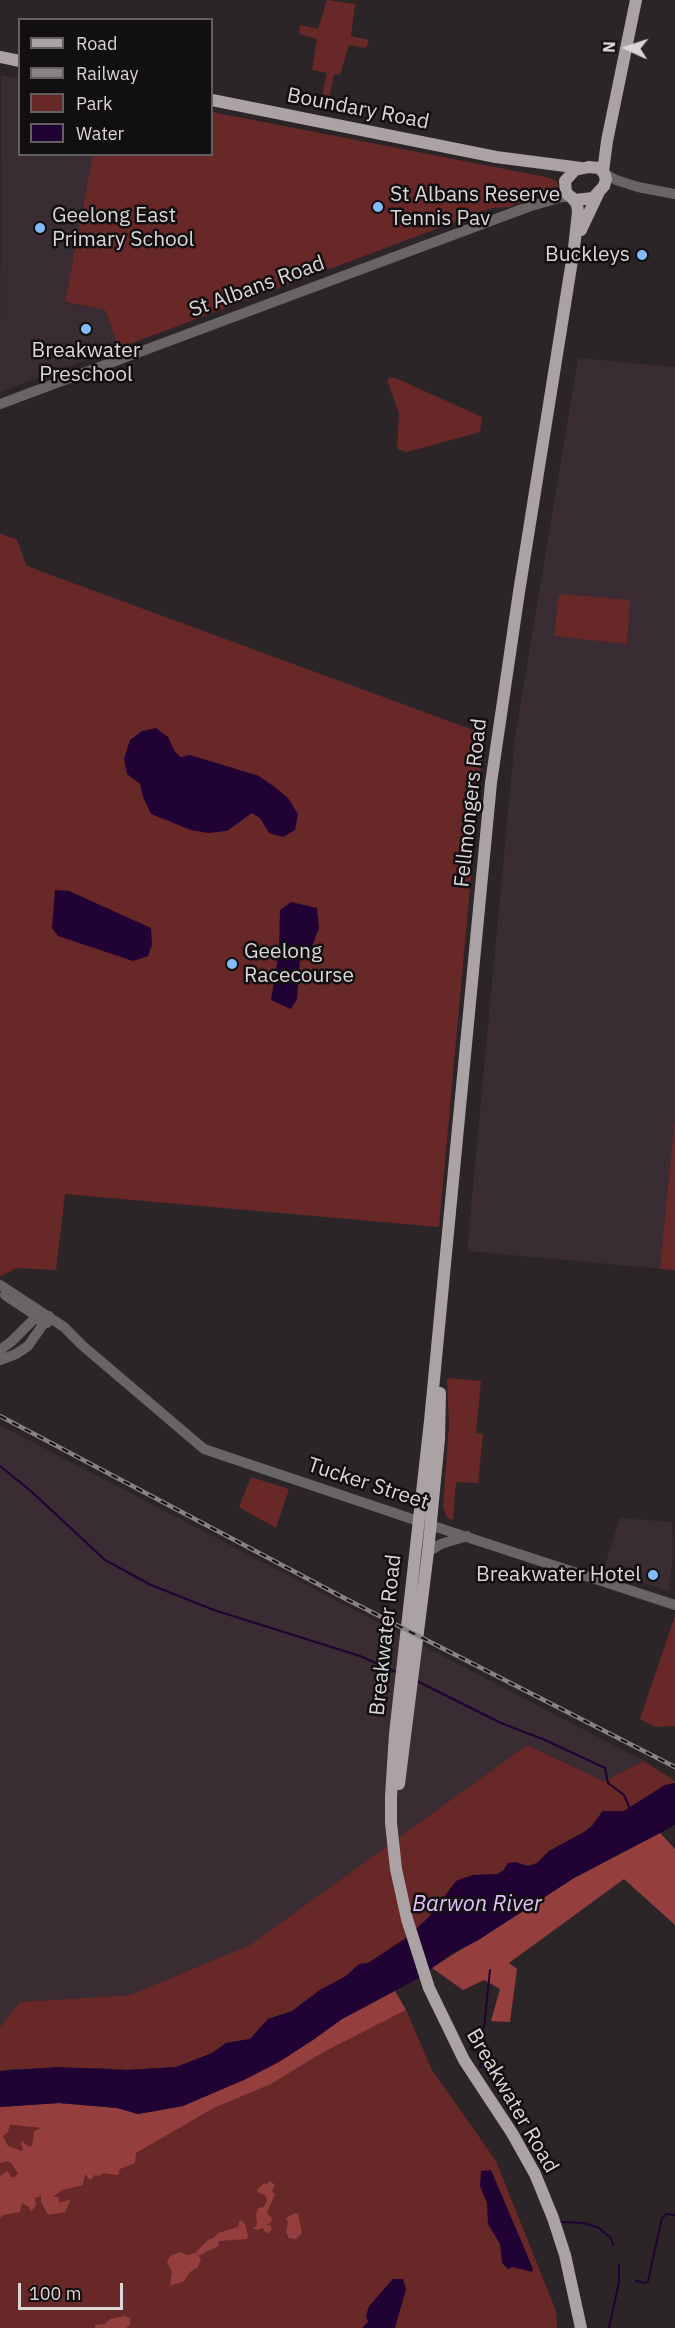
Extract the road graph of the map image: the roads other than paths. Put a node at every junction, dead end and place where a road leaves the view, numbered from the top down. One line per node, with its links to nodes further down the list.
1 (636, 0): 5 (main road)
2 (0, 57): 3 (main road)
3 (18, 61)
4 (213, 100): 6 (main road, Boundary Road)
5 (607, 143): 7 (main road); 8 (main road)
6 (496, 157): 7 (main road, Boundary Road); 9 (main road, Boundary Road)
7 (583, 168): 8 (main road); 9 (main road)
8 (604, 172): 10 (street); 11 (main road)
9 (564, 184): 13 (main road); 14 (street, St Albans Road)
10 (638, 187): 11 (street); 12 (street)
11 (600, 192): 13 (main road); 15 (main road, Fellmongers Road)
12 (675, 194)
13 (571, 198): 14 (street, St Albans Road); 15 (main road, Fellmongers Road)
14 (528, 207): 16 (street, St Albans Road)
15 (574, 248): 22 (main road, Fellmongers Road)
16 (0, 404)
17 (3, 1290): 18 (street, Tucker Street); 19 (street)
18 (19, 1305): 19 (street, Tucker Street); 20 (street)
19 (50, 1321): 20 (street); 21 (street); 22 (street, Tucker Street)
20 (3, 1348)
21 (0, 1360)
22 (424, 1523): 23 (street, Tucker Street); 24 (main road, Breakwater Road); 26 (main road, Breakwater Road)
23 (467, 1536): 24 (street); 25 (street, Tucker Street)
24 (428, 1552): 26 (main road, Breakwater Road)
25 (675, 1605)
26 (402, 1896): 27 (main road, Breakwater Road)
27 (581, 2328)

